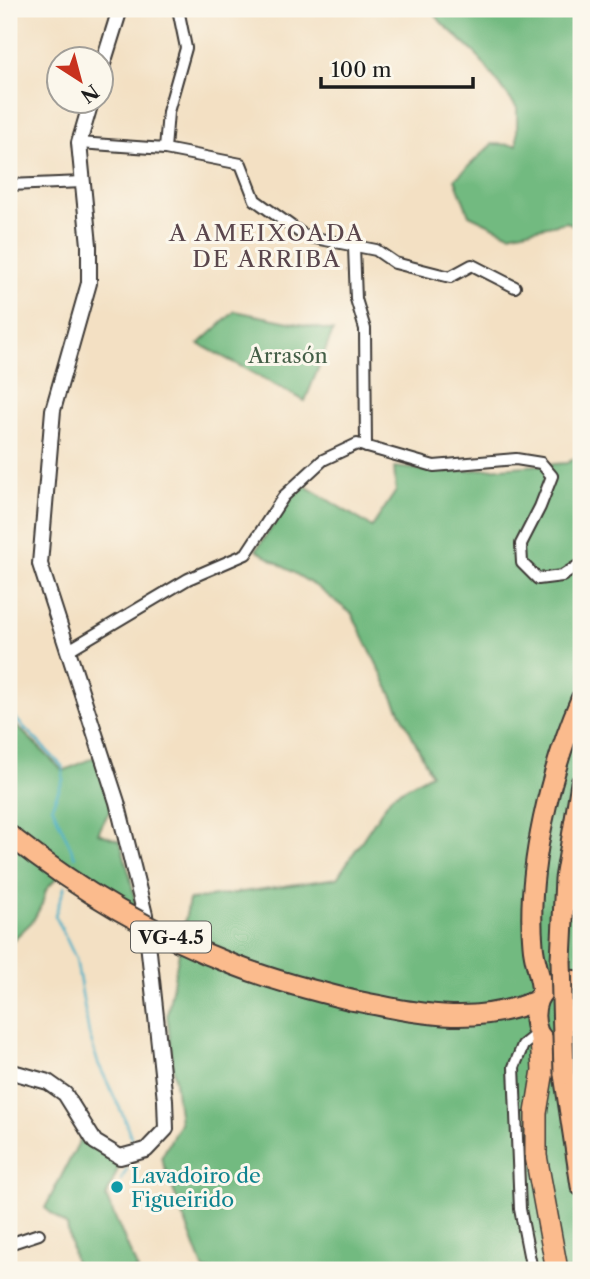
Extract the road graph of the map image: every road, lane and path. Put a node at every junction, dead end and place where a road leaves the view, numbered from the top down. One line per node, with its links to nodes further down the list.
1 (120, 9): 3 (street)
2 (178, 9): 6 (street)
3 (109, 46)
4 (86, 116): 5 (street)
5 (79, 143): 6 (street); 7 (street)
6 (165, 149): 9 (street)
7 (83, 182): 8 (street); 13 (street)
8 (9, 185)
9 (354, 247): 10 (street); 11 (street)
10 (515, 287)
11 (366, 447): 12 (street); 13 (street)
12 (581, 564)
13 (67, 651): 22 (street)
14 (581, 699): 18 (highway)
15 (581, 783): 23 (highway, bridge)
16 (9, 835): 19 (highway, VG-4.5, bridge)
17 (581, 982): 18 (highway)
18 (539, 997): 19 (highway); 20 (highway)
19 (494, 1014): 20 (highway)
20 (538, 1032): 21 (highway); 26 (street); 27 (highway)
21 (581, 1049)
22 (9, 1071)
23 (581, 1186)
24 (39, 1234): 25 (street)
25 (9, 1244)
26 (532, 1270)
27 (557, 1270)

